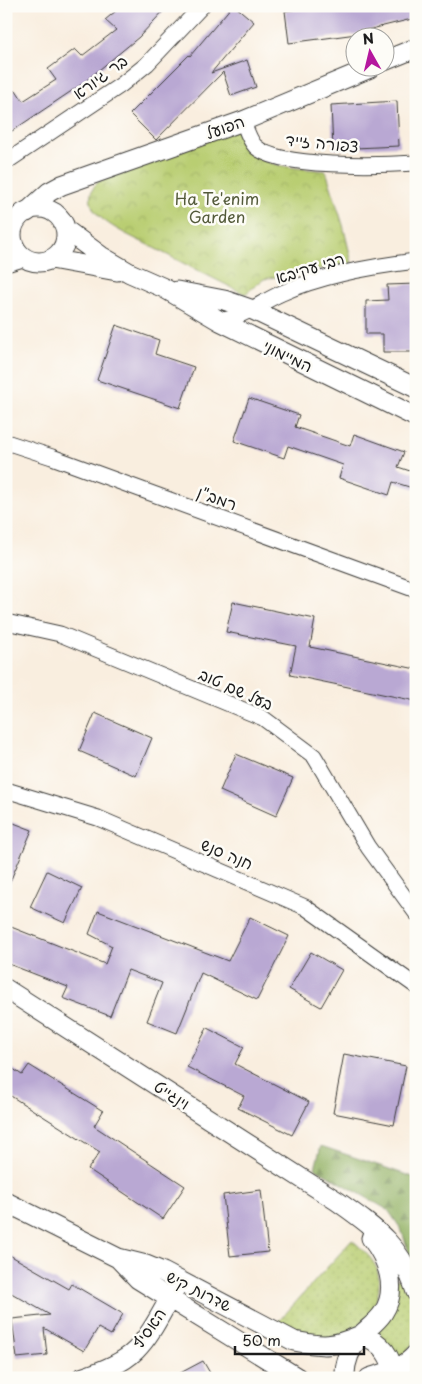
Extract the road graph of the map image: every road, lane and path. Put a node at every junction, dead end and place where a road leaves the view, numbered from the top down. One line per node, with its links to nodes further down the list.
1 (202, 6): 6 (street, בר גיורא)
2 (416, 48): 3 (street)
3 (394, 58)
4 (346, 78): 5 (street, הפועל)
5 (243, 121): 7 (street, צפורה זייד); 8 (street, הפועל)
6 (6, 162)
7 (416, 163)
8 (77, 179): 9 (street, הפועל); 10 (street)
9 (27, 212): 10 (street); 11 (street)
10 (64, 226): 13 (street); 16 (street, המיימוני)
11 (10, 244): 12 (street)
12 (26, 258): 13 (street); 15 (street)
13 (51, 259): 16 (street, המיימוני)
14 (416, 261): 18 (street, רבי עקיבא)
15 (6, 264)
16 (130, 273): 17 (street, המיימוני)
17 (164, 288): 18 (street, המיימוני); 19 (street, המיימוני)
18 (253, 310): 19 (street, רבי עקיבא); 20 (street, המיימוני)
19 (220, 321): 21 (street, המיימוני)
20 (416, 388)
21 (416, 418)
22 (6, 442): 23 (street, רמב"ן)
23 (416, 590)
24 (12, 624): 26 (street, בעל שם טוב)
25 (6, 790): 27 (street, חנה סנש)
26 (415, 910)
27 (416, 986)
28 (6, 989): 29 (street, וינגייט)
29 (337, 1201): 33 (street, וינגייט); 35 (street, וינגייט)
30 (6, 1202): 31 (street, שדרות קיש)
31 (118, 1258): 32 (street, שדרות קיש); 34 (street, שדרות קיש)
32 (181, 1281): 34 (street, האסיף); 35 (street, שדרות קיש)
33 (416, 1292)
34 (170, 1299): 38 (street, שדרות קיש); 39 (street, האסיף)
35 (361, 1335): 37 (street); 40 (street)
36 (416, 1354): 37 (street)
37 (395, 1374): 41 (street)
38 (298, 1377)
39 (81, 1378)
40 (345, 1378)
41 (369, 1378)

